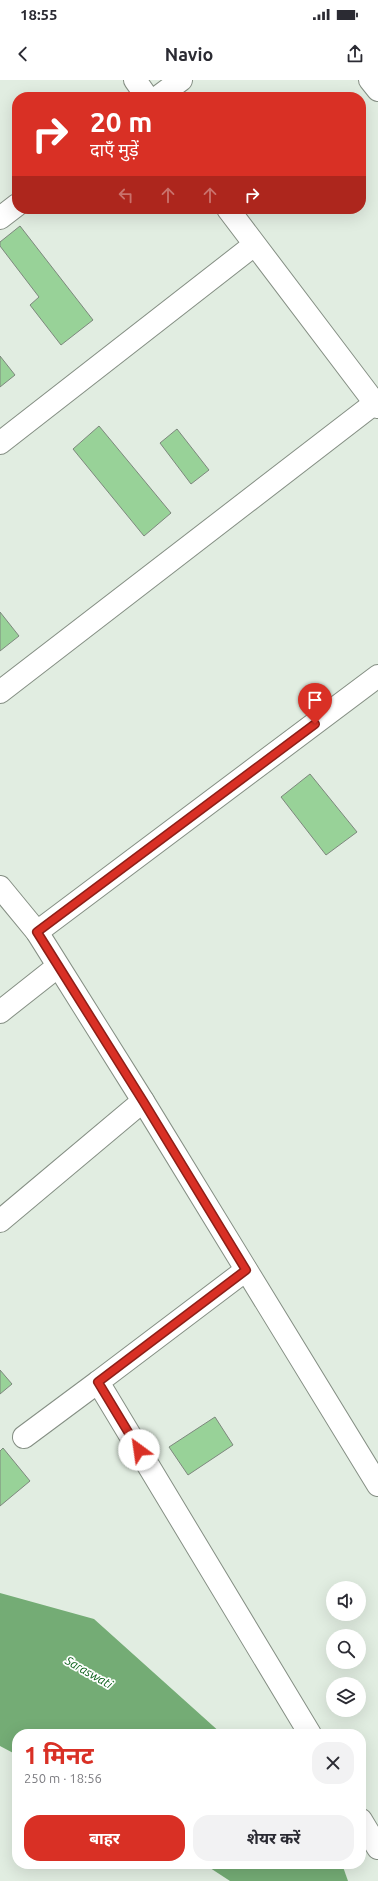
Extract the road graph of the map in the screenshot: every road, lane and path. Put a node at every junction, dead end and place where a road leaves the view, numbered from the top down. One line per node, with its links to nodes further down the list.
1 (135, 80): 5 (street)
2 (181, 80): 6 (street)
3 (370, 80): 4 (street)
4 (378, 90)
5 (143, 92)
6 (165, 92)
7 (12, 209): 9 (street)
8 (232, 214): 10 (street)
9 (0, 218)
10 (254, 245): 11 (street); 12 (street)
11 (377, 405): 14 (street)
12 (0, 443)
13 (378, 676): 16 (street)
14 (0, 692)
15 (0, 887): 16 (street)
16 (37, 932): 17 (street)
17 (57, 967): 18 (street); 19 (street)
18 (0, 1012)
19 (143, 1101): 20 (street); 21 (street)
20 (0, 1221)
21 (246, 1270): 22 (street); 24 (street)
22 (98, 1382): 23 (street); 25 (street)
23 (24, 1437)
24 (378, 1485)
25 (307, 1729)
26 (366, 1828): 27 (street)
27 (378, 1848)

